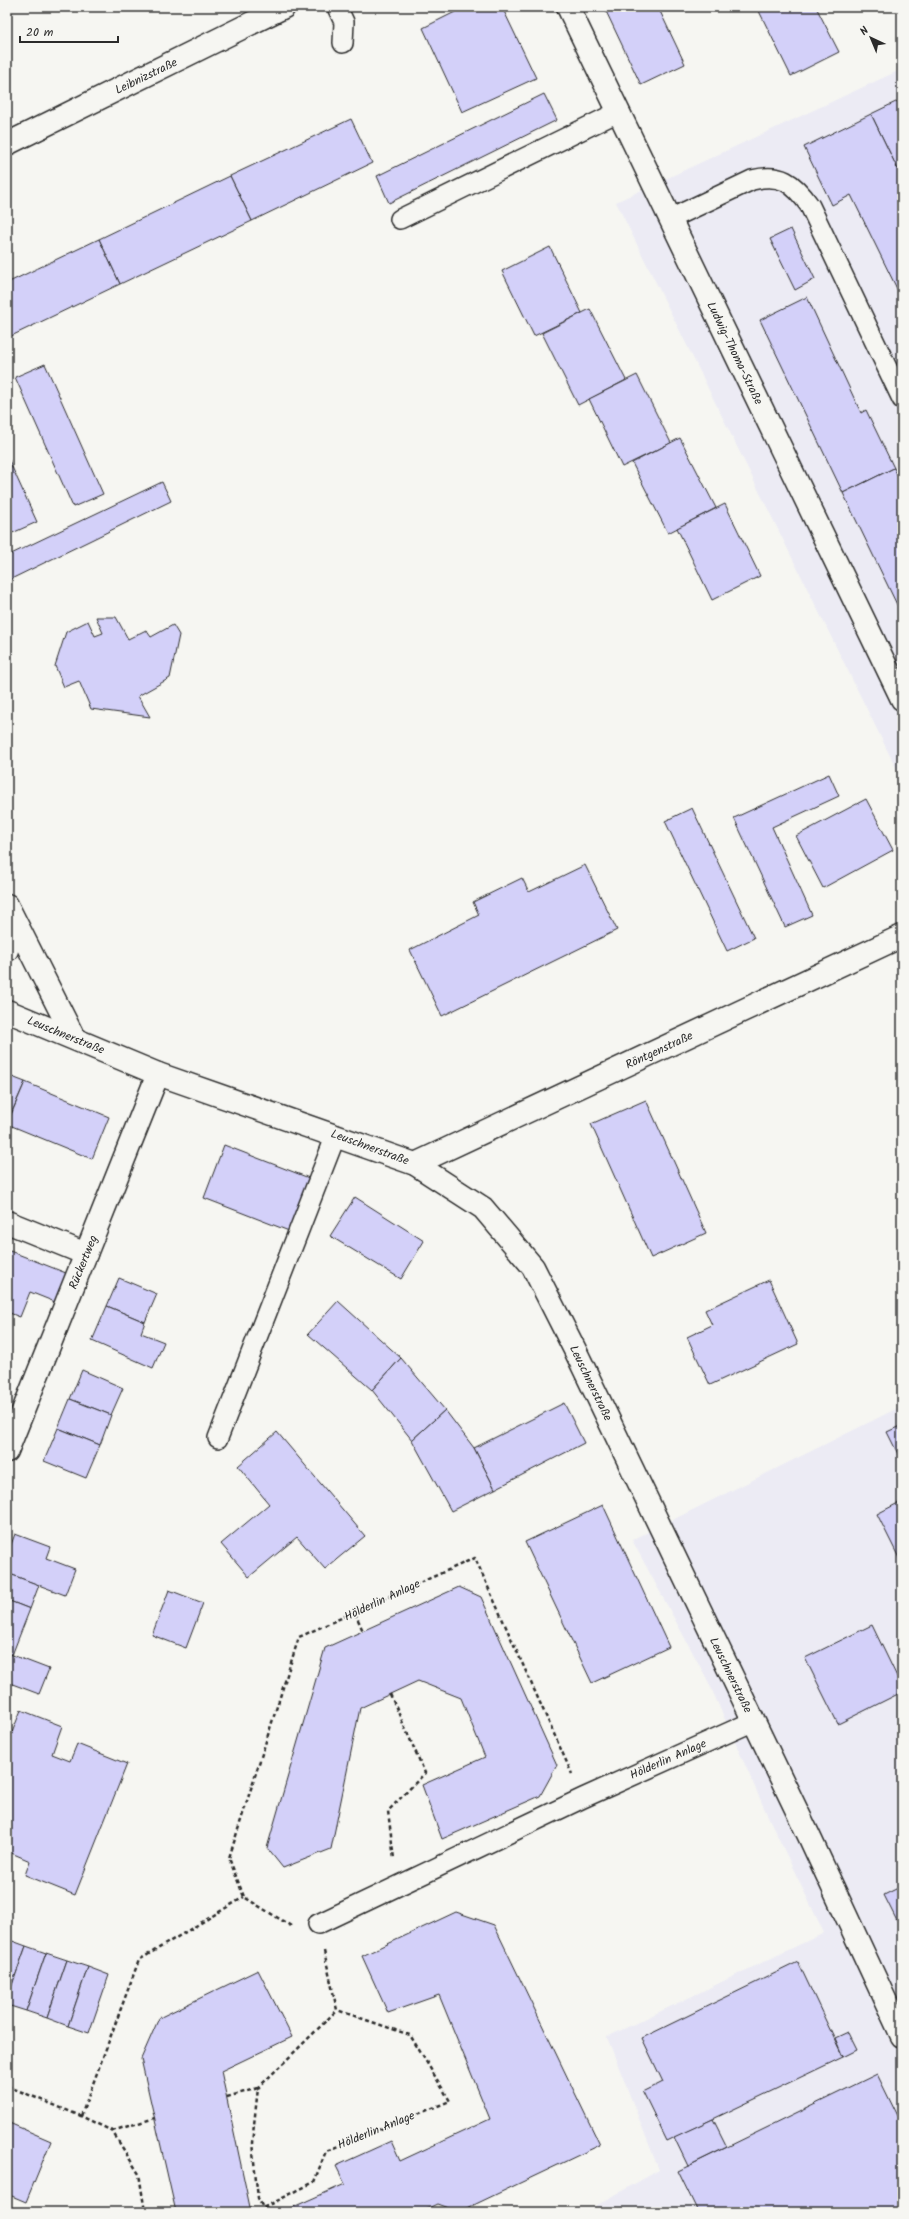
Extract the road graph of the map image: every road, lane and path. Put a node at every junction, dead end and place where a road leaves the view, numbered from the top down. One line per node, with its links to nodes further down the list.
1 (284, 7): 6 (street, Leibnizstraße)
2 (337, 7): 4 (lane)
3 (568, 7): 5 (street, Ludwig-Thoma-Straße)
4 (343, 43)
5 (618, 112): 7 (lane); 8 (street, Ludwig-Thoma-Straße)
6 (7, 144)
7 (400, 218)
8 (670, 219): 9 (lane); 10 (street, Ludwig-Thoma-Straße)
9 (902, 399)
10 (902, 699)
11 (10, 912): 13 (street); 15 (street)
12 (902, 936): 18 (street, Röntgenstraße)
13 (7, 950)
14 (7, 1011): 15 (street, Leuschnerstraße)
15 (74, 1038): 16 (street, Leuschnerstraße)
16 (158, 1074): 17 (street, Leuschnerstraße); 20 (street, Rückertweg)
17 (336, 1135): 18 (street, Leuschnerstraße); 21 (lane)
18 (415, 1164): 26 (street, Leuschnerstraße)
19 (7, 1222): 20 (street)
20 (86, 1254): 22 (street, Rückertweg)
21 (218, 1438)
22 (7, 1451)
23 (355, 1613): 24 (path); 27 (path, Hölderlin Anlage); 29 (path, Hölderlin Anlage)
24 (363, 1631)
25 (390, 1694): 28 (path)
26 (754, 1721): 27 (lane, Hölderlin Anlage); 33 (street, Leuschnerstraße)
27 (583, 1798): 28 (lane, Hölderlin Anlage)
28 (398, 1886): 30 (lane, Hölderlin Anlage)
29 (244, 1897): 31 (path); 37 (path)
30 (318, 1924): 32 (path)
31 (296, 1929)
32 (337, 2010): 35 (path); 35 (path, Hölderlin Anlage)
33 (902, 2036)
34 (7, 2086): 37 (path)
35 (258, 2088): 36 (path)
36 (227, 2097)
37 (81, 2116): 39 (path)
38 (155, 2118): 39 (path)
39 (112, 2131): 40 (path)
40 (145, 2212)

